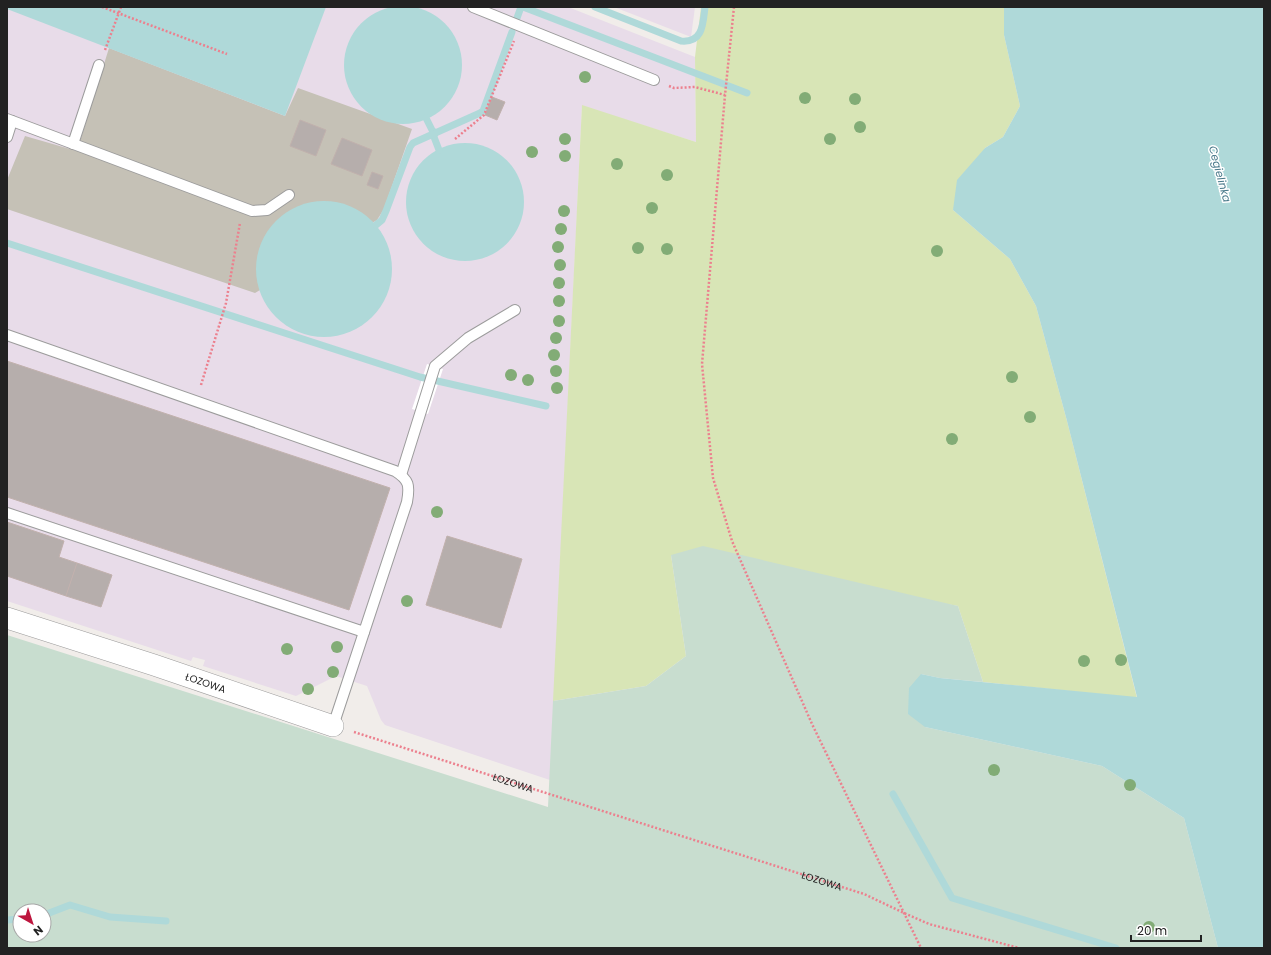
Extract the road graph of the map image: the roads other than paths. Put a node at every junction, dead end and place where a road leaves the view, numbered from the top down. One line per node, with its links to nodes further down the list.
1 (473, 7): 3 (lane)
2 (99, 65): 6 (lane)
3 (654, 80)
4 (10, 120): 5 (lane); 6 (lane)
5 (7, 137)
6 (73, 144): 7 (lane)
7 (289, 195)
8 (515, 310): 10 (lane)
9 (7, 335): 10 (lane)
10 (401, 475): 13 (lane)
11 (7, 513): 13 (lane)
12 (7, 618): 14 (street, ŁOZOWA)
13 (364, 632): 14 (lane)
14 (333, 726)

